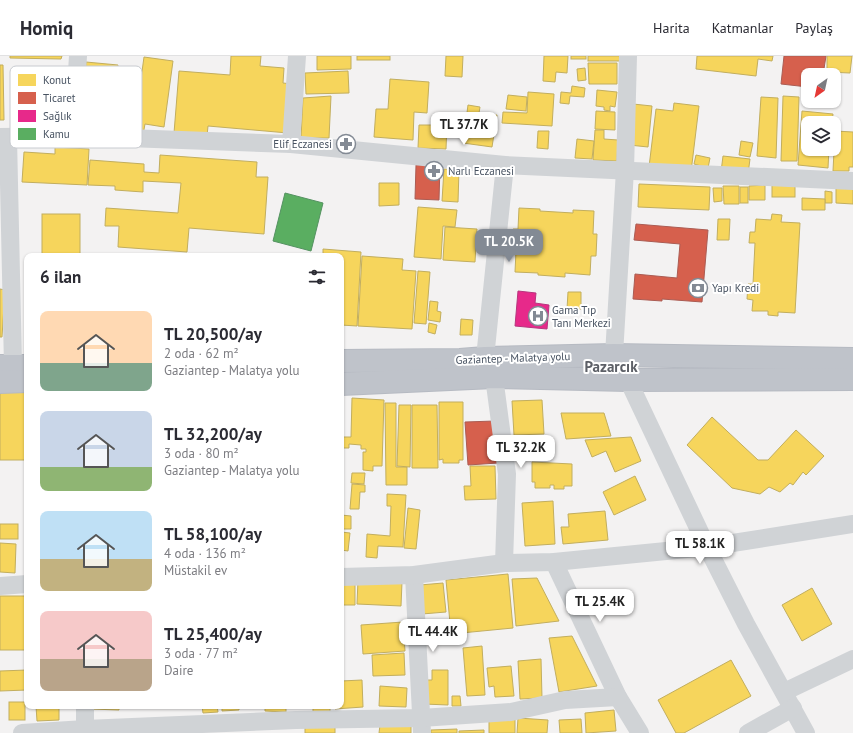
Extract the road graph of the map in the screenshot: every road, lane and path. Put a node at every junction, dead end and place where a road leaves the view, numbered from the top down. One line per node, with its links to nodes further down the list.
1 (78, 56): 4 (street)
2 (297, 56): 7 (street)
3 (628, 56): 9 (street)
4 (77, 66)
5 (4, 138): 15 (street)
6 (142, 139): 7 (street)
7 (291, 144): 8 (street)
8 (505, 165): 9 (street); 14 (street)
9 (626, 170): 10 (street); 11 (street)
10 (853, 181)
11 (614, 355): 12 (highway, Gaziantep - Malatya yolu); 14 (highway, Gaziantep - Malatya yolu)
12 (853, 359)
13 (344, 361): 14 (highway, Gaziantep - Malatya yolu)
14 (489, 367): 17 (highway, Gaziantep - Malatya yolu); 18 (highway, Gaziantep - Malatya yolu); 22 (street)
15 (13, 372)
16 (853, 379): 17 (highway, Gaziantep - Malatya yolu)
17 (628, 380): 20 (street)
18 (344, 384)
19 (853, 524): 20 (street)
20 (708, 548): 21 (street); 28 (street)
21 (554, 562): 22 (street); 29 (street)
22 (504, 563): 23 (street)
23 (414, 575): 24 (street); 33 (street)
24 (344, 577)
25 (24, 584): 26 (street)
26 (0, 586)
27 (853, 659): 28 (street)
28 (784, 692): 30 (street)
29 (618, 697): 33 (street); 36 (street)
30 (793, 708): 37 (street); 38 (street)
31 (85, 709): 34 (street)
32 (296, 720): 33 (street); 34 (street)
33 (421, 725)
34 (85, 731): 35 (street)
35 (22, 733)
36 (640, 733)
37 (748, 733)
38 (806, 733)

